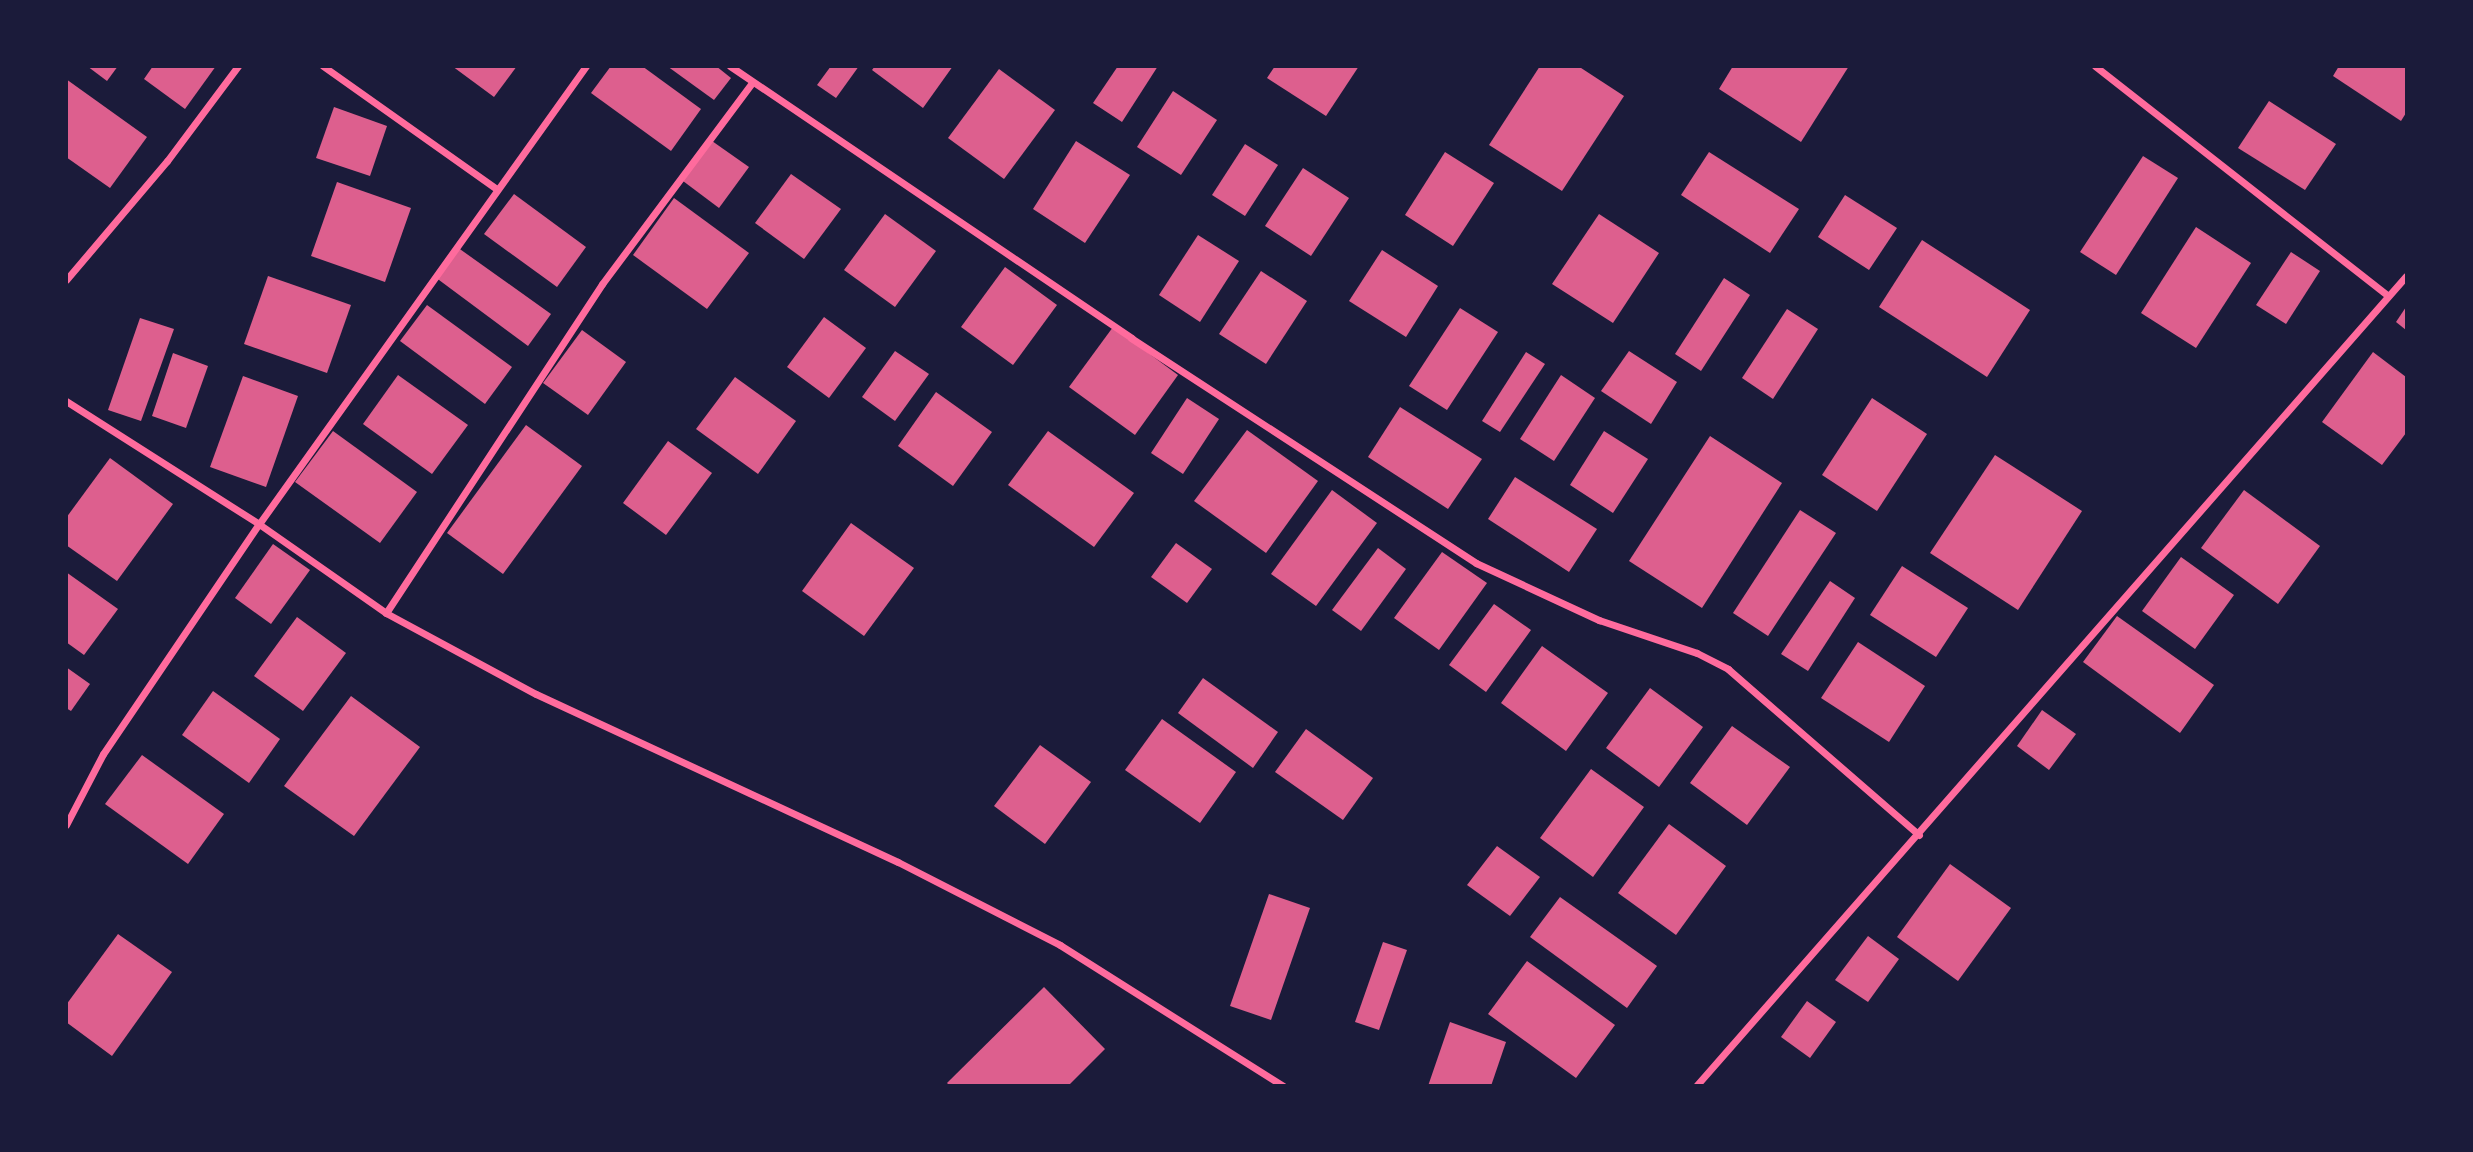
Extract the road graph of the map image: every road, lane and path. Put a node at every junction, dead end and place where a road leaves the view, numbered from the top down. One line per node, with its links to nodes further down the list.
1 (238, 66): 9 (street)
2 (323, 66): 7 (street)
3 (586, 66): 7 (street)
4 (730, 66): 6 (street)
5 (2095, 66): 10 (street)
6 (751, 84): 13 (street); 15 (street)
7 (497, 189): 12 (street)
8 (2406, 275): 10 (street)
9 (66, 280)
10 (2388, 296): 15 (street)
11 (66, 401): 12 (street)
12 (259, 524): 13 (street); 14 (street)
13 (386, 613): 16 (street)
14 (66, 825)
15 (1919, 835): 17 (street)
16 (1283, 1086)
17 (1696, 1086)

